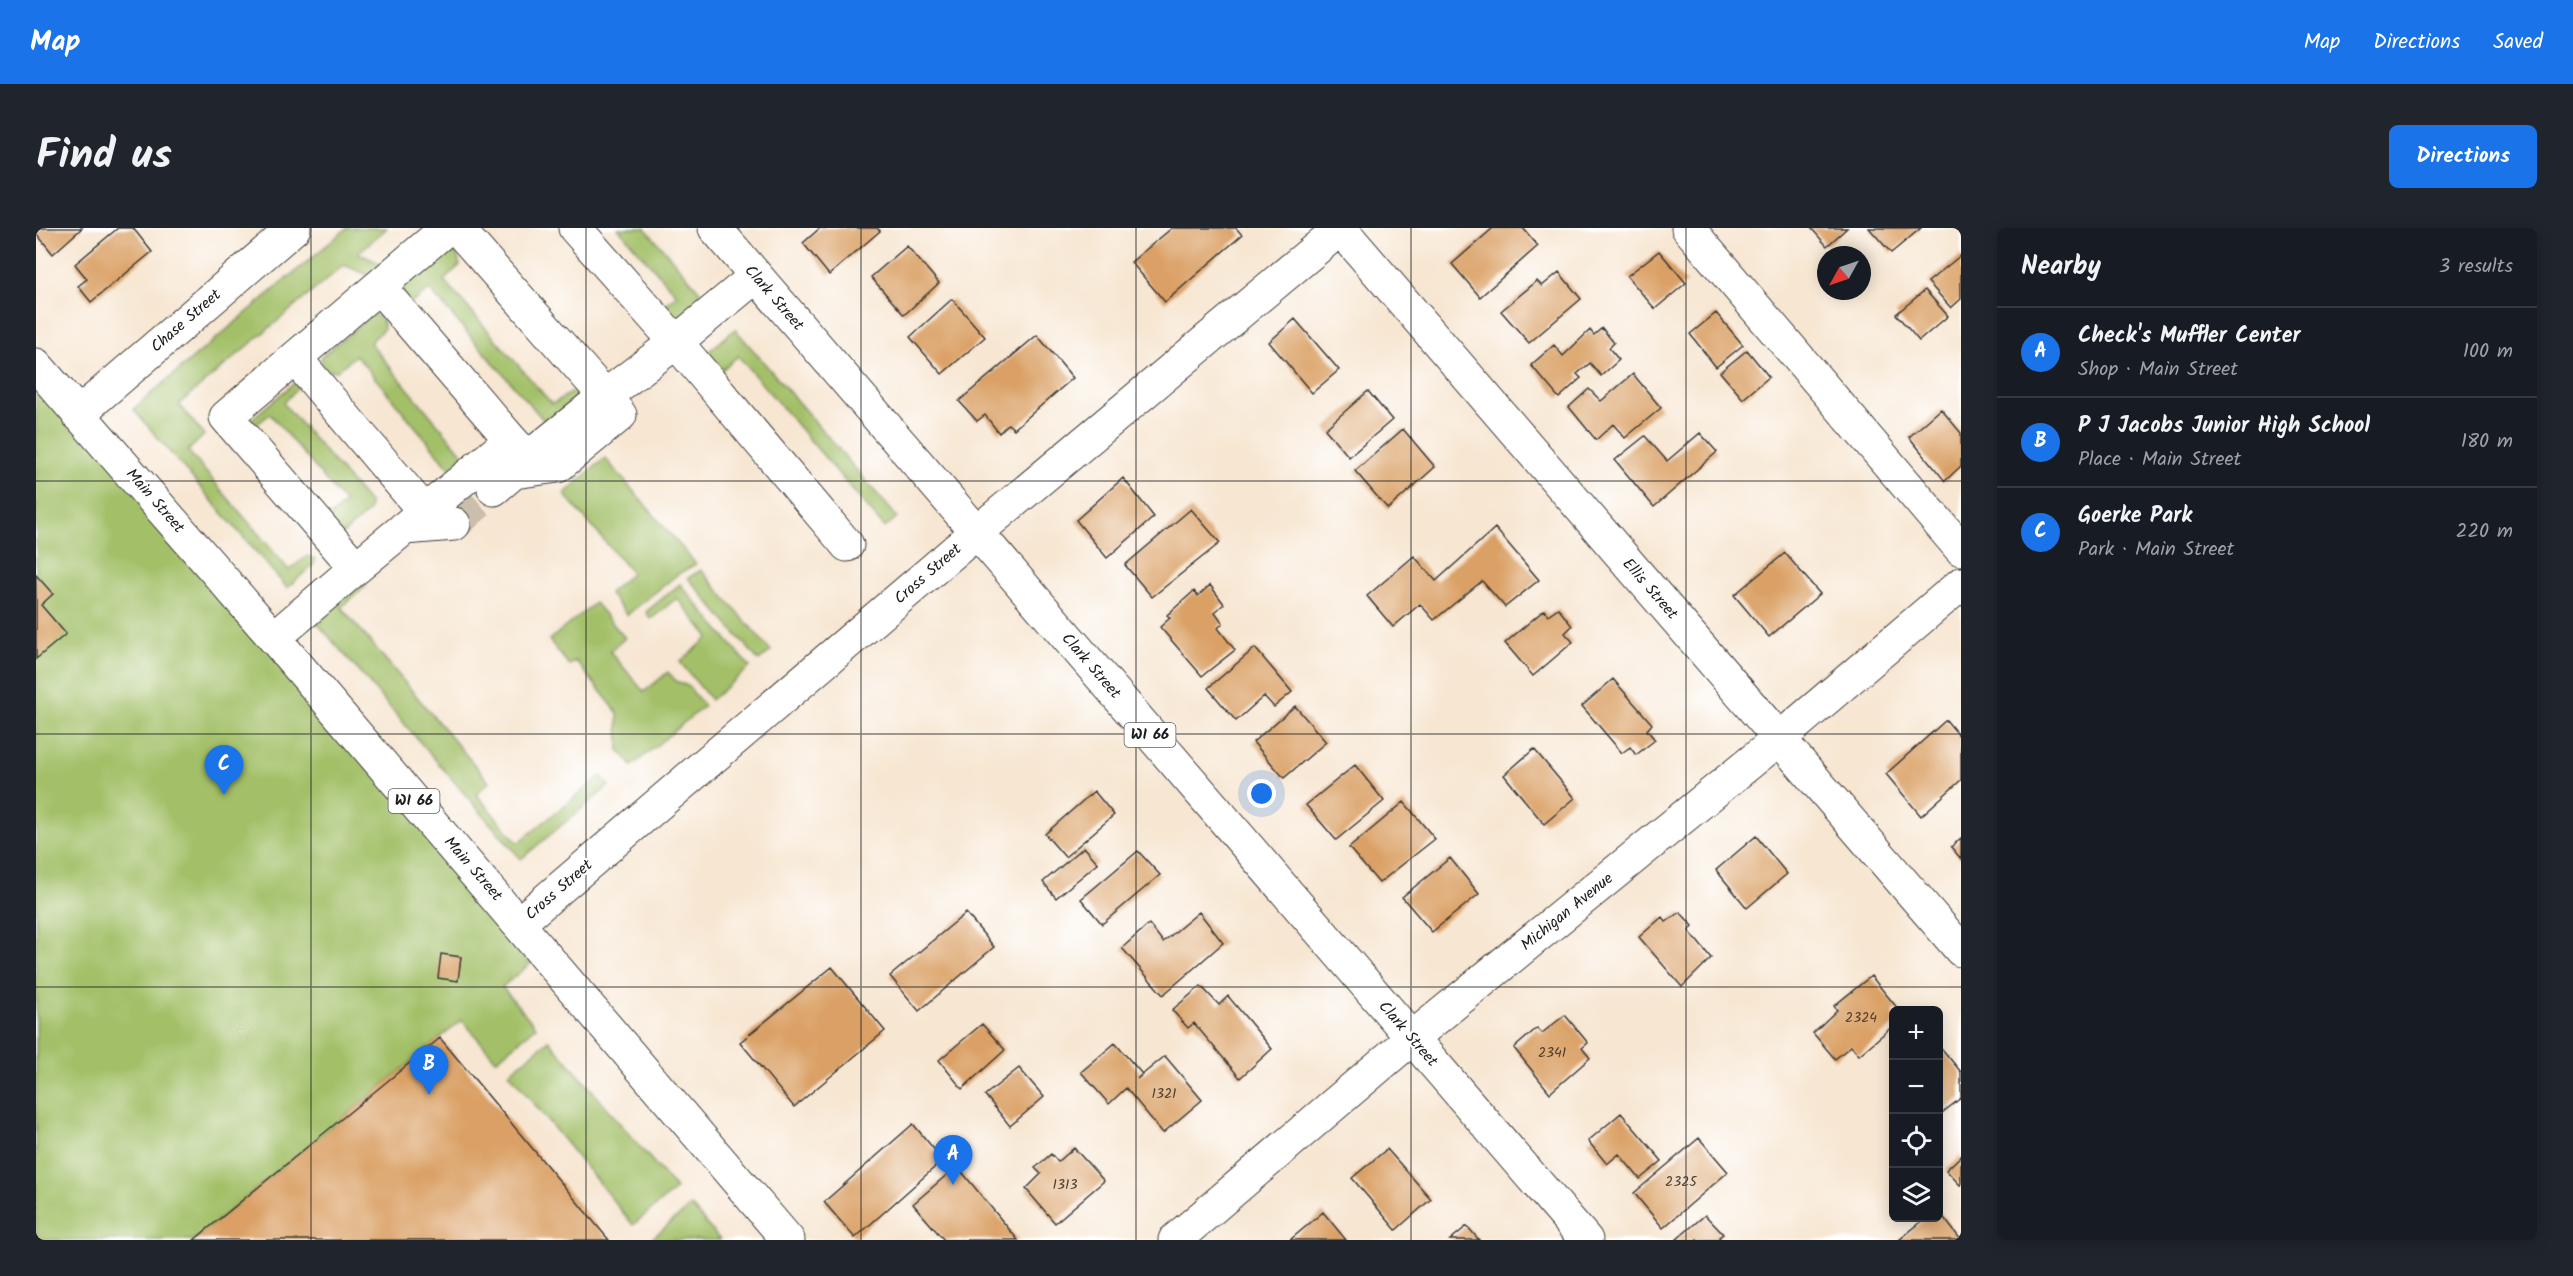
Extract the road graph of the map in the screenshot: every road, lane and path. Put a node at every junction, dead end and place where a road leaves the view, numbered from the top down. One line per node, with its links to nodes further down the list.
1 (294, 228): 14 (street, Chase Street)
2 (447, 228): 9 (street)
3 (457, 228): 13 (street)
4 (575, 228): 10 (street)
5 (715, 228): 8 (street, Clark Street / WI 66)
6 (1341, 228): 19 (street, Cross Street); 25 (street, Ellis Street)
7 (1688, 228): 21 (street)
8 (756, 276): 10 (street); 19 (street, Clark Street / WI 66)
9 (380, 288): 11 (street); 15 (street)
10 (676, 342): 13 (street); 20 (street)
11 (295, 358): 17 (street); 22 (street)
12 (36, 365): 14 (street, Main Street / WI 66)
13 (605, 396): 15 (street); 16 (street)
14 (78, 414): 24 (street, Main Street / WI 66)
15 (511, 440): 17 (street)
16 (494, 489)
17 (414, 519): 18 (street); 22 (street)
18 (454, 524)
19 (976, 533): 26 (street, Cross Street); 28 (street, Clark Street / WI 66)
20 (848, 545)
21 (1961, 549)
22 (356, 568): 24 (street)
23 (1961, 584): 25 (street, Michigan Avenue)
24 (274, 638): 26 (street, Main Street / WI 66)
25 (1779, 739): 27 (street, Ellis Street); 28 (street, Michigan Avenue)
26 (519, 923): 29 (street, Main Street / WI 66)
27 (1961, 950)
28 (1412, 1038): 30 (street, Michigan Avenue); 31 (street, Clark Street / WI 66)
29 (788, 1240)
30 (1175, 1240)
31 (1586, 1240)

